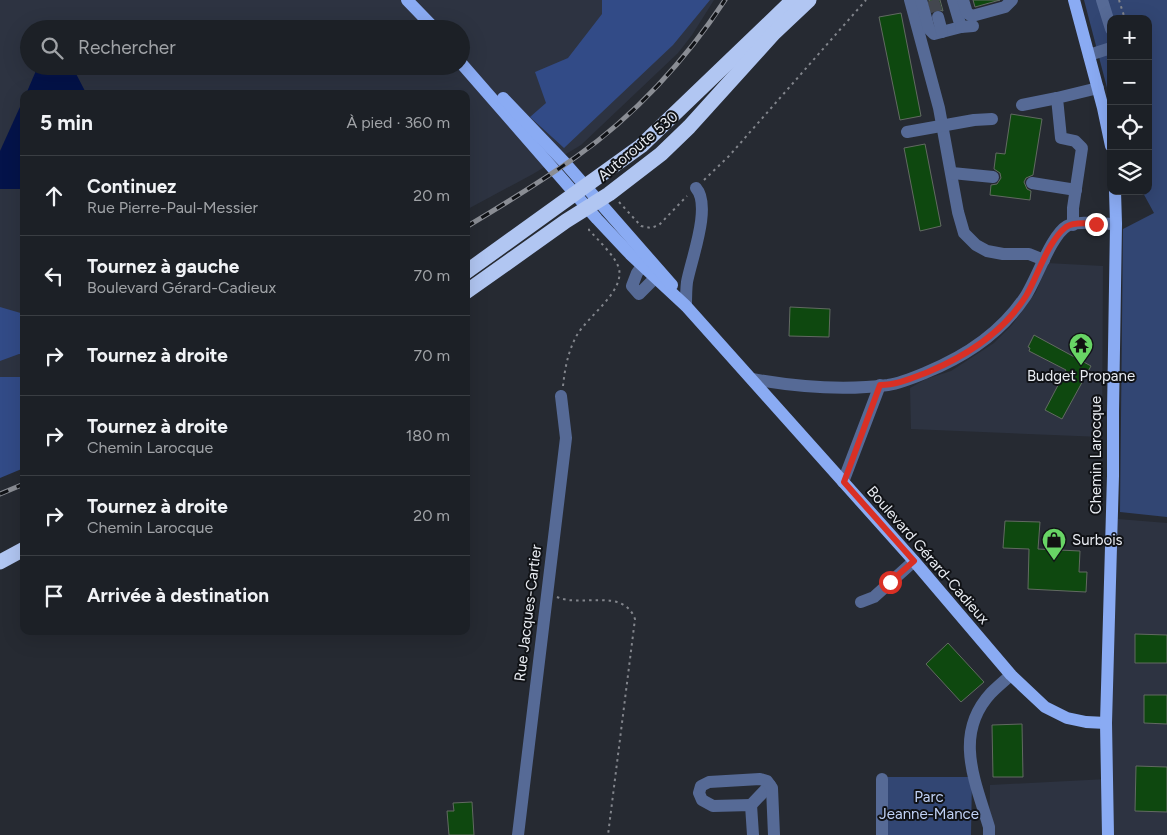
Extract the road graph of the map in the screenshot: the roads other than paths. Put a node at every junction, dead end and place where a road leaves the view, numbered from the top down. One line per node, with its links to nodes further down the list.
1 (407, 0): 13 (main road)
2 (793, 0): 30 (highway, Autoroute 530)
3 (810, 0): 33 (highway, Autoroute 530)
4 (910, 0): 23 (street)
5 (921, 0): 14 (street)
6 (953, 0): 14 (street)
7 (963, 0): 8 (street)
8 (1012, 0)
9 (1074, 0): 16 (main road)
10 (1102, 0): 11 (street)
11 (1107, 16)
12 (938, 17): 14 (street)
13 (426, 20)
14 (942, 32)
15 (1107, 49): 16 (street)
16 (1089, 55): 19 (main road)
17 (470, 64): 30 (main road, Boulevard Gérard-Cadieux)
18 (470, 72): 30 (main road, Boulevard Gérard-Cadieux)
19 (1098, 88): 20 (street); 24 (main road)
20 (1057, 98): 21 (street); 31 (street)
21 (1022, 105)
22 (992, 119): 23 (street)
23 (942, 125): 25 (street); 26 (street)
24 (1107, 128)
25 (907, 132)
26 (952, 173): 27 (street); 36 (street)
27 (992, 177)
28 (1032, 183): 31 (street)
29 (696, 188): 41 (street)
30 (580, 190): 33 (main road, Boulevard Gérard-Cadieux); 38 (highway, Autoroute 530)
31 (1076, 190): 35 (street)
32 (1115, 195): 34 (main road, Chemin Larocque)
33 (592, 204): 37 (main road, Boulevard Gérard-Cadieux); 40 (highway, Autoroute 530); 41 (main road, Boulevard Gérard-Cadieux)
34 (1116, 224): 35 (street); 51 (main road, Chemin Larocque)
35 (1073, 225): 36 (street)
36 (1044, 260): 43 (street)
37 (642, 266): 39 (main road, Boulevard Gérard-Cadieux); 39 (street)
38 (470, 269)
39 (655, 278): 41 (main road, Boulevard Gérard-Cadieux)
40 (470, 289)
41 (686, 306): 42 (main road, Boulevard Gérard-Cadieux)
42 (752, 379): 43 (street); 45 (main road, Boulevard Gérard-Cadieux)
43 (880, 385): 45 (street)
44 (562, 390): 56 (street, Rue Jacques-Cartier)
45 (844, 482): 47 (main road, Boulevard Gérard-Cadieux)
46 (20, 551): 48 (highway)
47 (914, 561): 49 (street); 50 (main road, Boulevard Gérard-Cadieux)
48 (0, 562)
49 (861, 602)
50 (1010, 675): 51 (main road, Boulevard Gérard-Cadieux); 55 (street)
51 (1106, 723): 60 (main road, Chemin Larocque)
52 (882, 779): 59 (street)
53 (770, 784): 54 (street); 54 (street); 58 (street)
54 (751, 805): 57 (street)
55 (989, 831)
56 (518, 835)
57 (752, 835)
58 (774, 835)
59 (882, 835)
60 (1108, 835)

